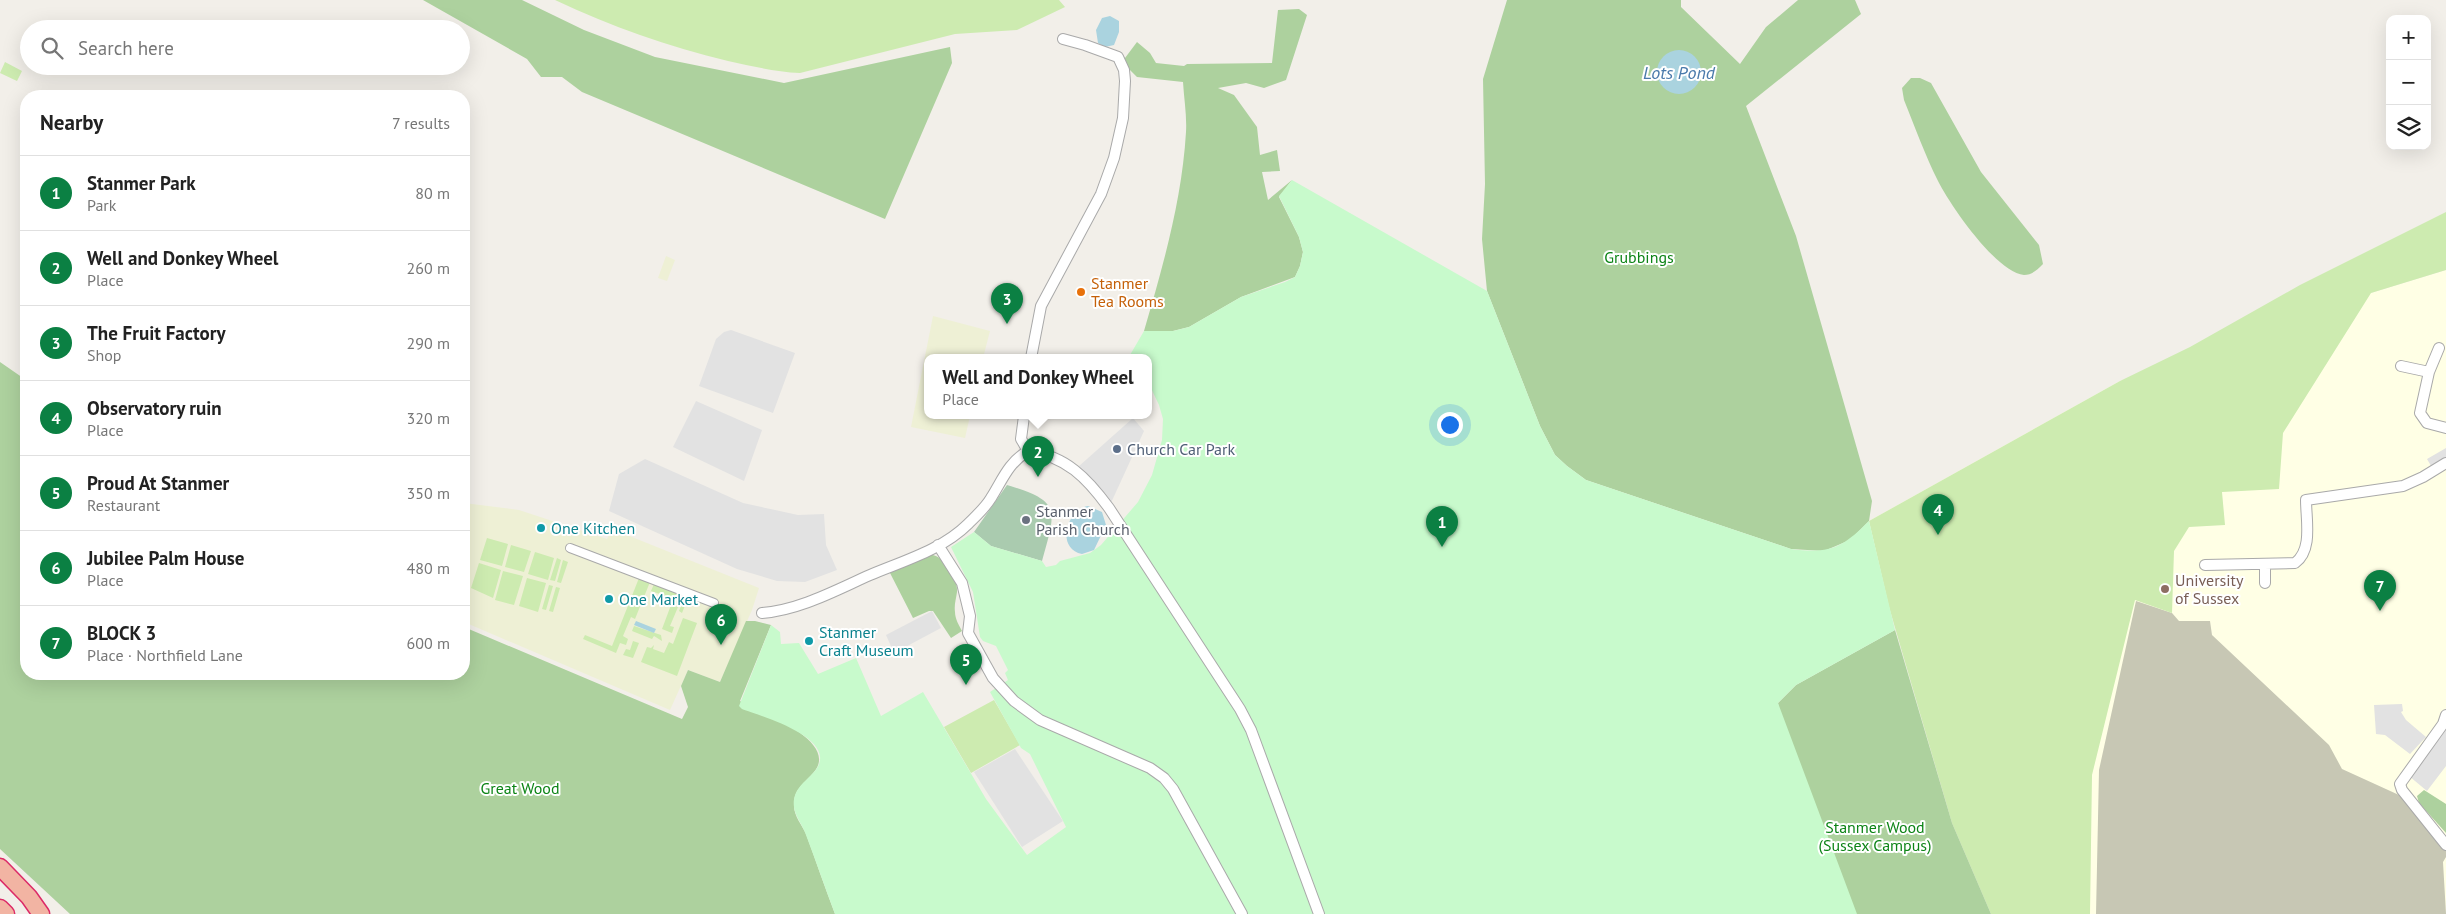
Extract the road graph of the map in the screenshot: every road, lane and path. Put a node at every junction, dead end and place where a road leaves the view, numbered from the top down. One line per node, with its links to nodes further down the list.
1 (1063, 39): 3 (street)
2 (2439, 348): 5 (street)
3 (1032, 354)
4 (2401, 366): 5 (street)
5 (2429, 372): 7 (street)
6 (1024, 419): 8 (street)
7 (2446, 428)
8 (1028, 451): 10 (street); 26 (street)
9 (2446, 463): 13 (street)
10 (938, 546): 16 (street); 25 (street)
11 (570, 548): 15 (street)
12 (2205, 565): 13 (street)
13 (2265, 565): 14 (street)
14 (2265, 583)
15 (714, 603)
16 (762, 613)
17 (2446, 715): 18 (street)
18 (2446, 845)
19 (0, 867): 24 (highway)
20 (0, 882): 23 (highway)
21 (0, 908): 22 (highway)
22 (6, 914)
23 (32, 914)
24 (41, 914)
25 (1242, 914)
26 (1319, 914)

